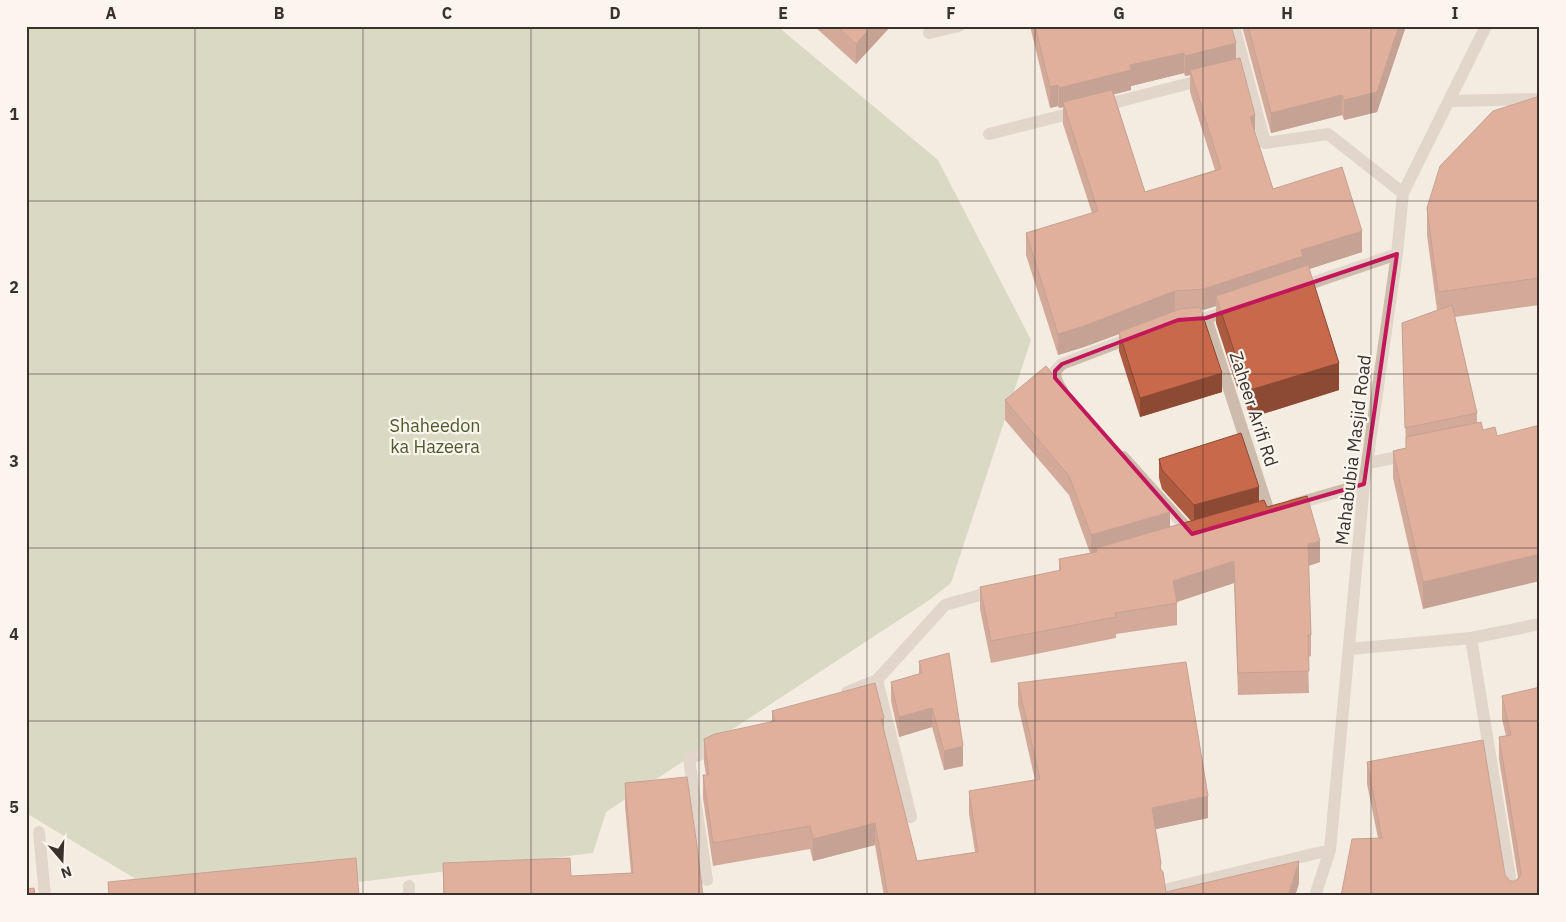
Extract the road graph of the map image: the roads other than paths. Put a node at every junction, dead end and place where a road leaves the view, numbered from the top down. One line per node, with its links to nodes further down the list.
1 (959, 26): 4 (street)
2 (1234, 26): 9 (street)
3 (1483, 29): 7 (street, Mahabubia Masjid Road)
4 (929, 33)
5 (1216, 77): 8 (street)
6 (1540, 99): 7 (street)
7 (1449, 101): 9 (street, Mahabubia Masjid Road)
8 (989, 134)
9 (1404, 193): 10 (street, Mahabubia Masjid Road)
10 (1397, 254): 11 (street); 19 (street, Mahabubia Masjid Road)
11 (1288, 291)
12 (1243, 306): 13 (street)
13 (1206, 318): 14 (street); 20 (street, Zaheer Arifi Rd)
14 (1178, 320)
15 (1142, 333): 16 (street)
16 (1072, 401)
17 (1112, 445): 21 (street)
18 (1416, 453): 19 (street)
19 (1368, 463): 20 (street, Mahabubia Masjid Road)
20 (1364, 484): 25 (street, Mahabubia Masjid Road)
21 (1191, 534)
22 (1002, 588): 26 (street)
23 (1540, 624): 24 (street)
24 (1471, 638): 25 (street); 36 (street)
25 (1349, 649): 31 (street, Mahabubia Masjid Road)
26 (877, 680): 27 (street); 29 (street)
27 (832, 698)
28 (725, 744): 32 (street)
29 (911, 817)
30 (39, 832): 34 (street)
31 (1330, 850): 33 (street); 35 (street, Mahabubia Masjid Road)
32 (707, 880)
33 (1168, 889)
34 (44, 896)
35 (1315, 896)
36 (1513, 896)

